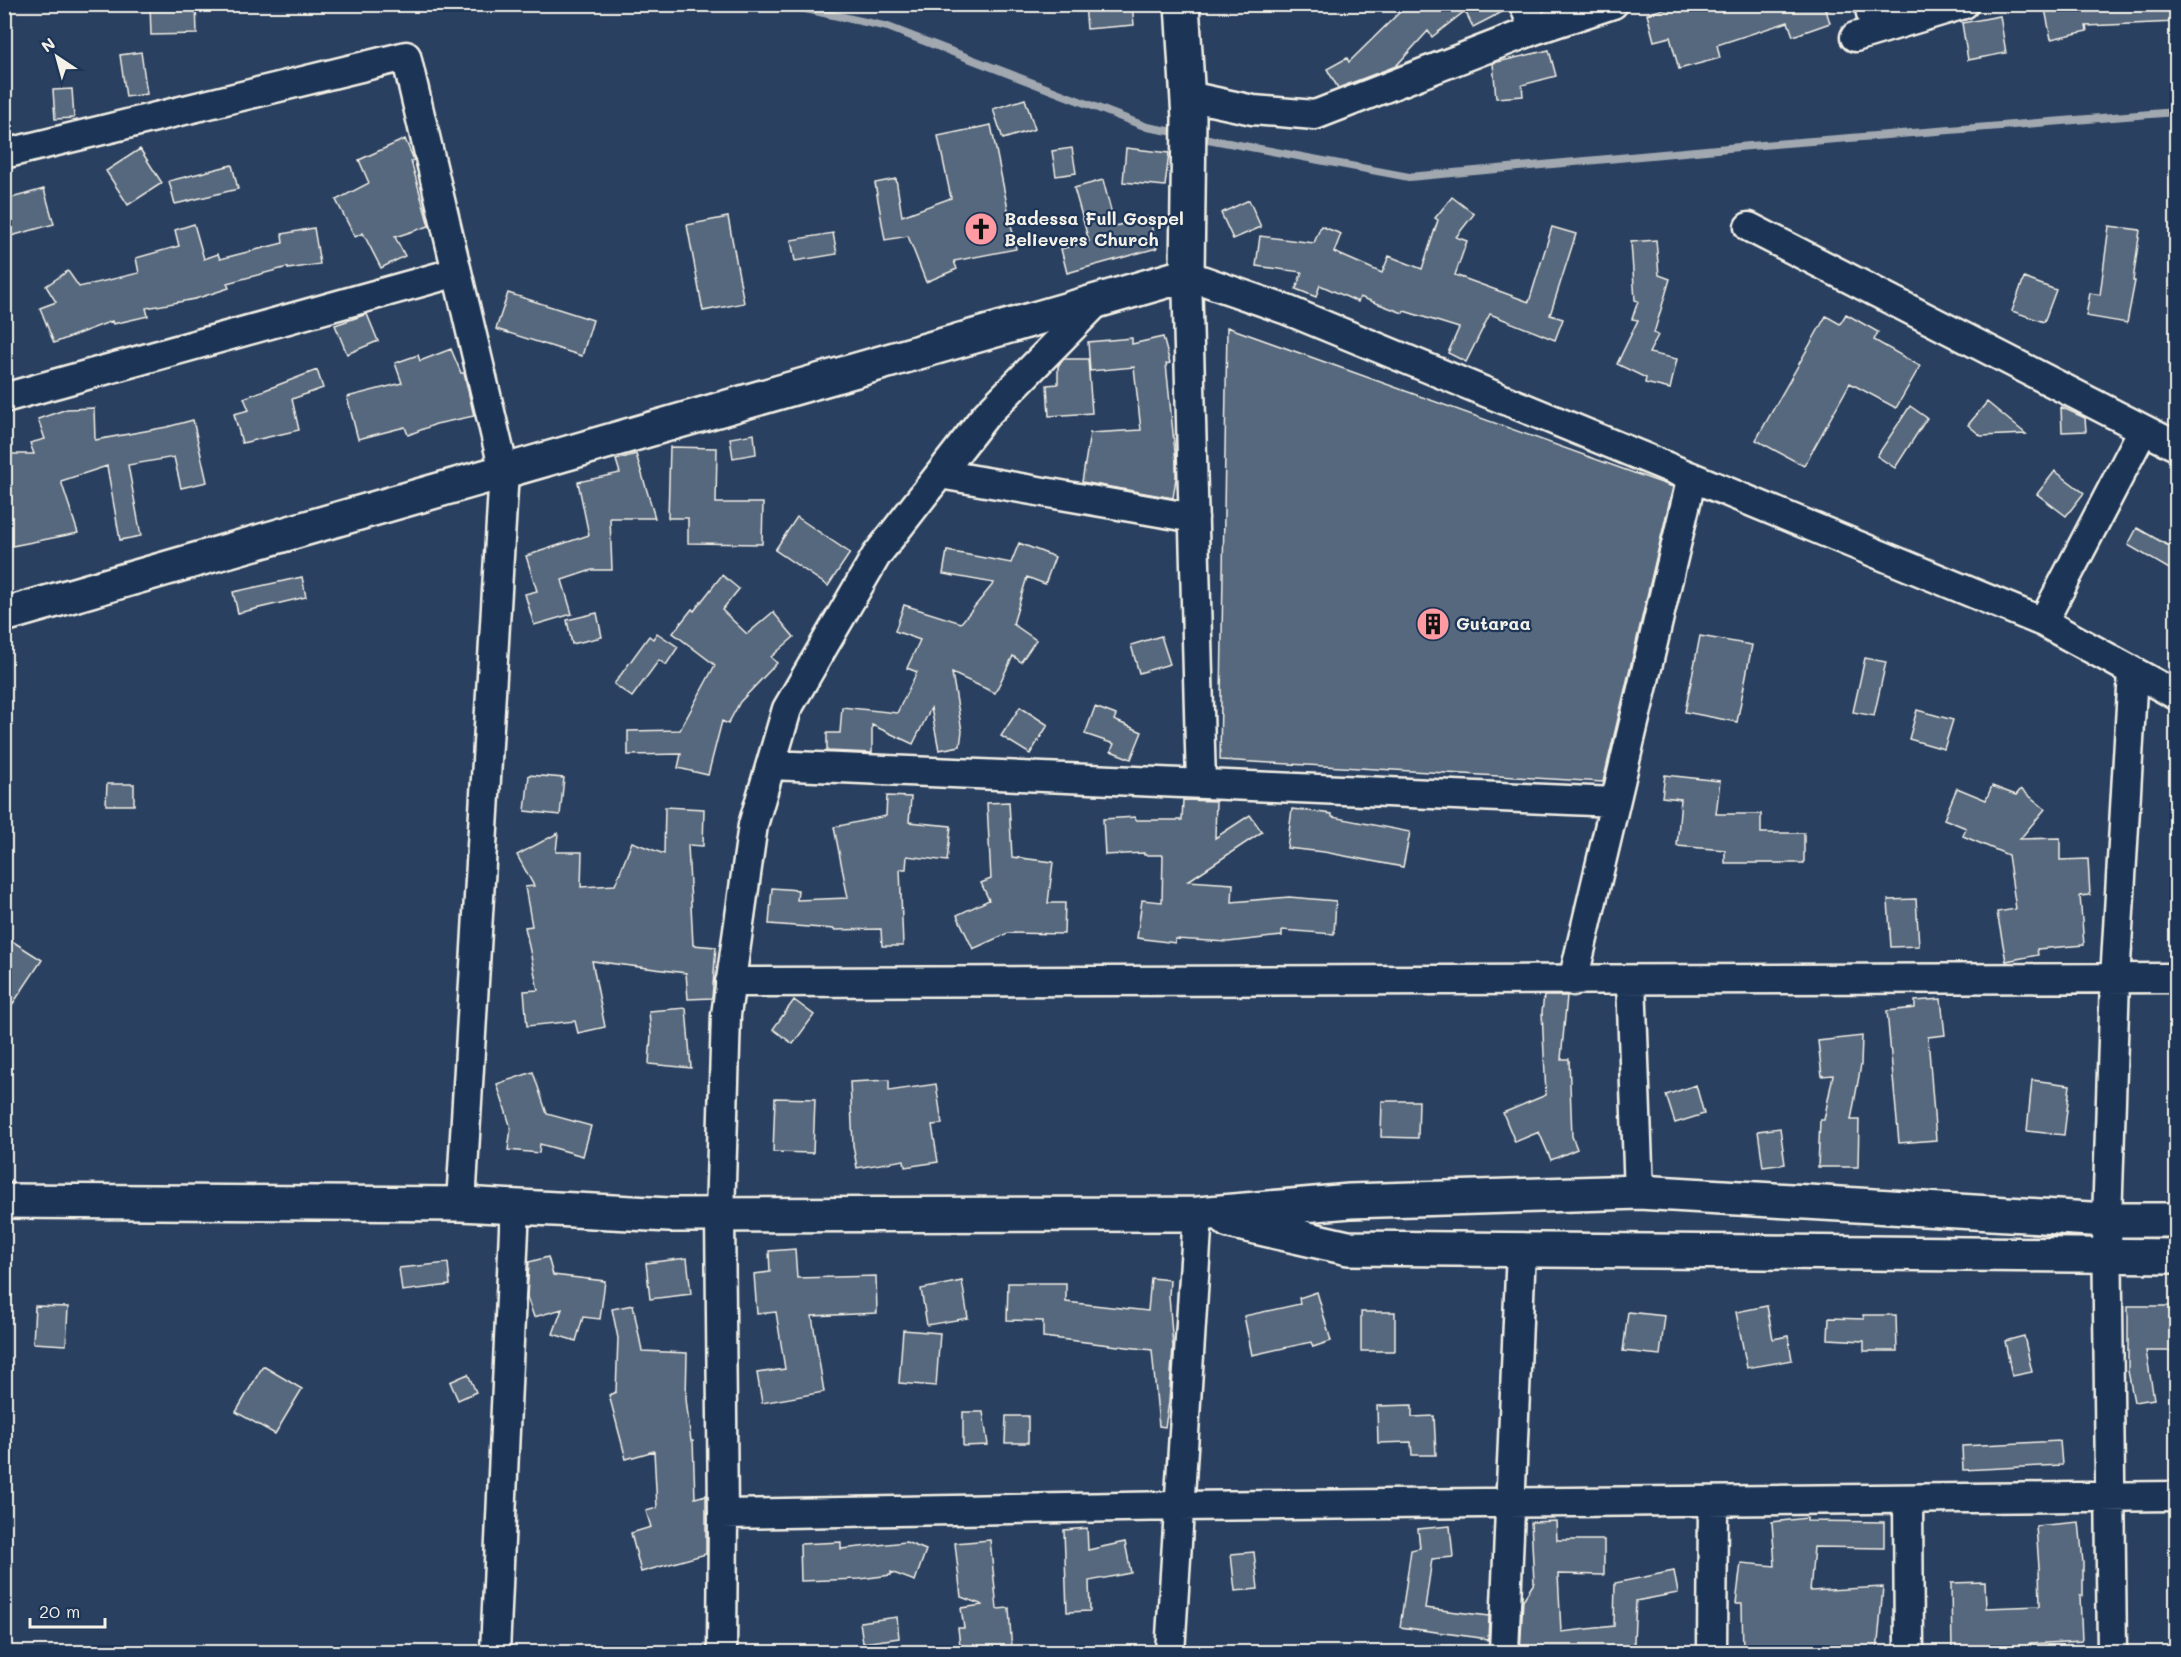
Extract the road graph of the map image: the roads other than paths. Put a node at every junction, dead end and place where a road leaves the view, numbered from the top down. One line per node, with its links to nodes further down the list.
1 (1182, 4): 6 (street)
2 (1613, 4): 4 (street)
3 (1964, 4): 5 (street)
4 (1529, 17): 6 (street)
5 (1866, 24)
6 (1189, 107): 10 (street)
7 (4, 154): 9 (street)
8 (1749, 227): 13 (street)
9 (457, 272): 12 (street); 15 (street)
10 (1187, 275): 11 (street); 17 (street); 18 (street)
11 (1101, 298): 15 (street); 16 (street)
12 (4, 398)
13 (2144, 430): 14 (street); 20 (street)
14 (2176, 447)
15 (504, 471): 19 (street); 33 (street)
16 (940, 474): 18 (street); 23 (street)
17 (1692, 477): 20 (street); 25 (street)
18 (1194, 518): 24 (street)
19 (4, 615)
20 (2043, 622): 21 (street)
21 (2133, 672): 22 (street); 27 (street)
22 (2176, 694)
23 (771, 765): 24 (street); 30 (street)
24 (1201, 783): 25 (street)
25 (1615, 802): 28 (street)
26 (2176, 978): 27 (street)
27 (2115, 980): 29 (street); 37 (street)
28 (1573, 981): 29 (street); 30 (street)
29 (1631, 981): 31 (street)
30 (730, 982): 36 (street)
31 (1639, 1192): 35 (street); 37 (street)
32 (4, 1201): 33 (street)
33 (461, 1204): 34 (street)
34 (515, 1207): 36 (street); 49 (street)
35 (1198, 1214): 36 (street); 39 (street); 47 (street)
36 (720, 1215): 48 (street)
37 (2107, 1220): 38 (street); 40 (street)
38 (2176, 1220)
39 (1521, 1250): 40 (street); 46 (street)
40 (2106, 1256): 41 (street); 43 (street)
41 (2176, 1256)
42 (2176, 1496): 43 (street)
43 (2110, 1497): 44 (street); 55 (street)
44 (1908, 1499): 45 (street); 54 (street)
45 (1713, 1501): 46 (street); 53 (street)
46 (1510, 1503): 47 (street); 52 (street)
47 (1179, 1506): 48 (street); 51 (street)
48 (723, 1514): 50 (street)
49 (495, 1653)
50 (722, 1653)
51 (1170, 1653)
52 (1504, 1653)
53 (1712, 1653)
54 (1909, 1653)
55 (2112, 1653)

